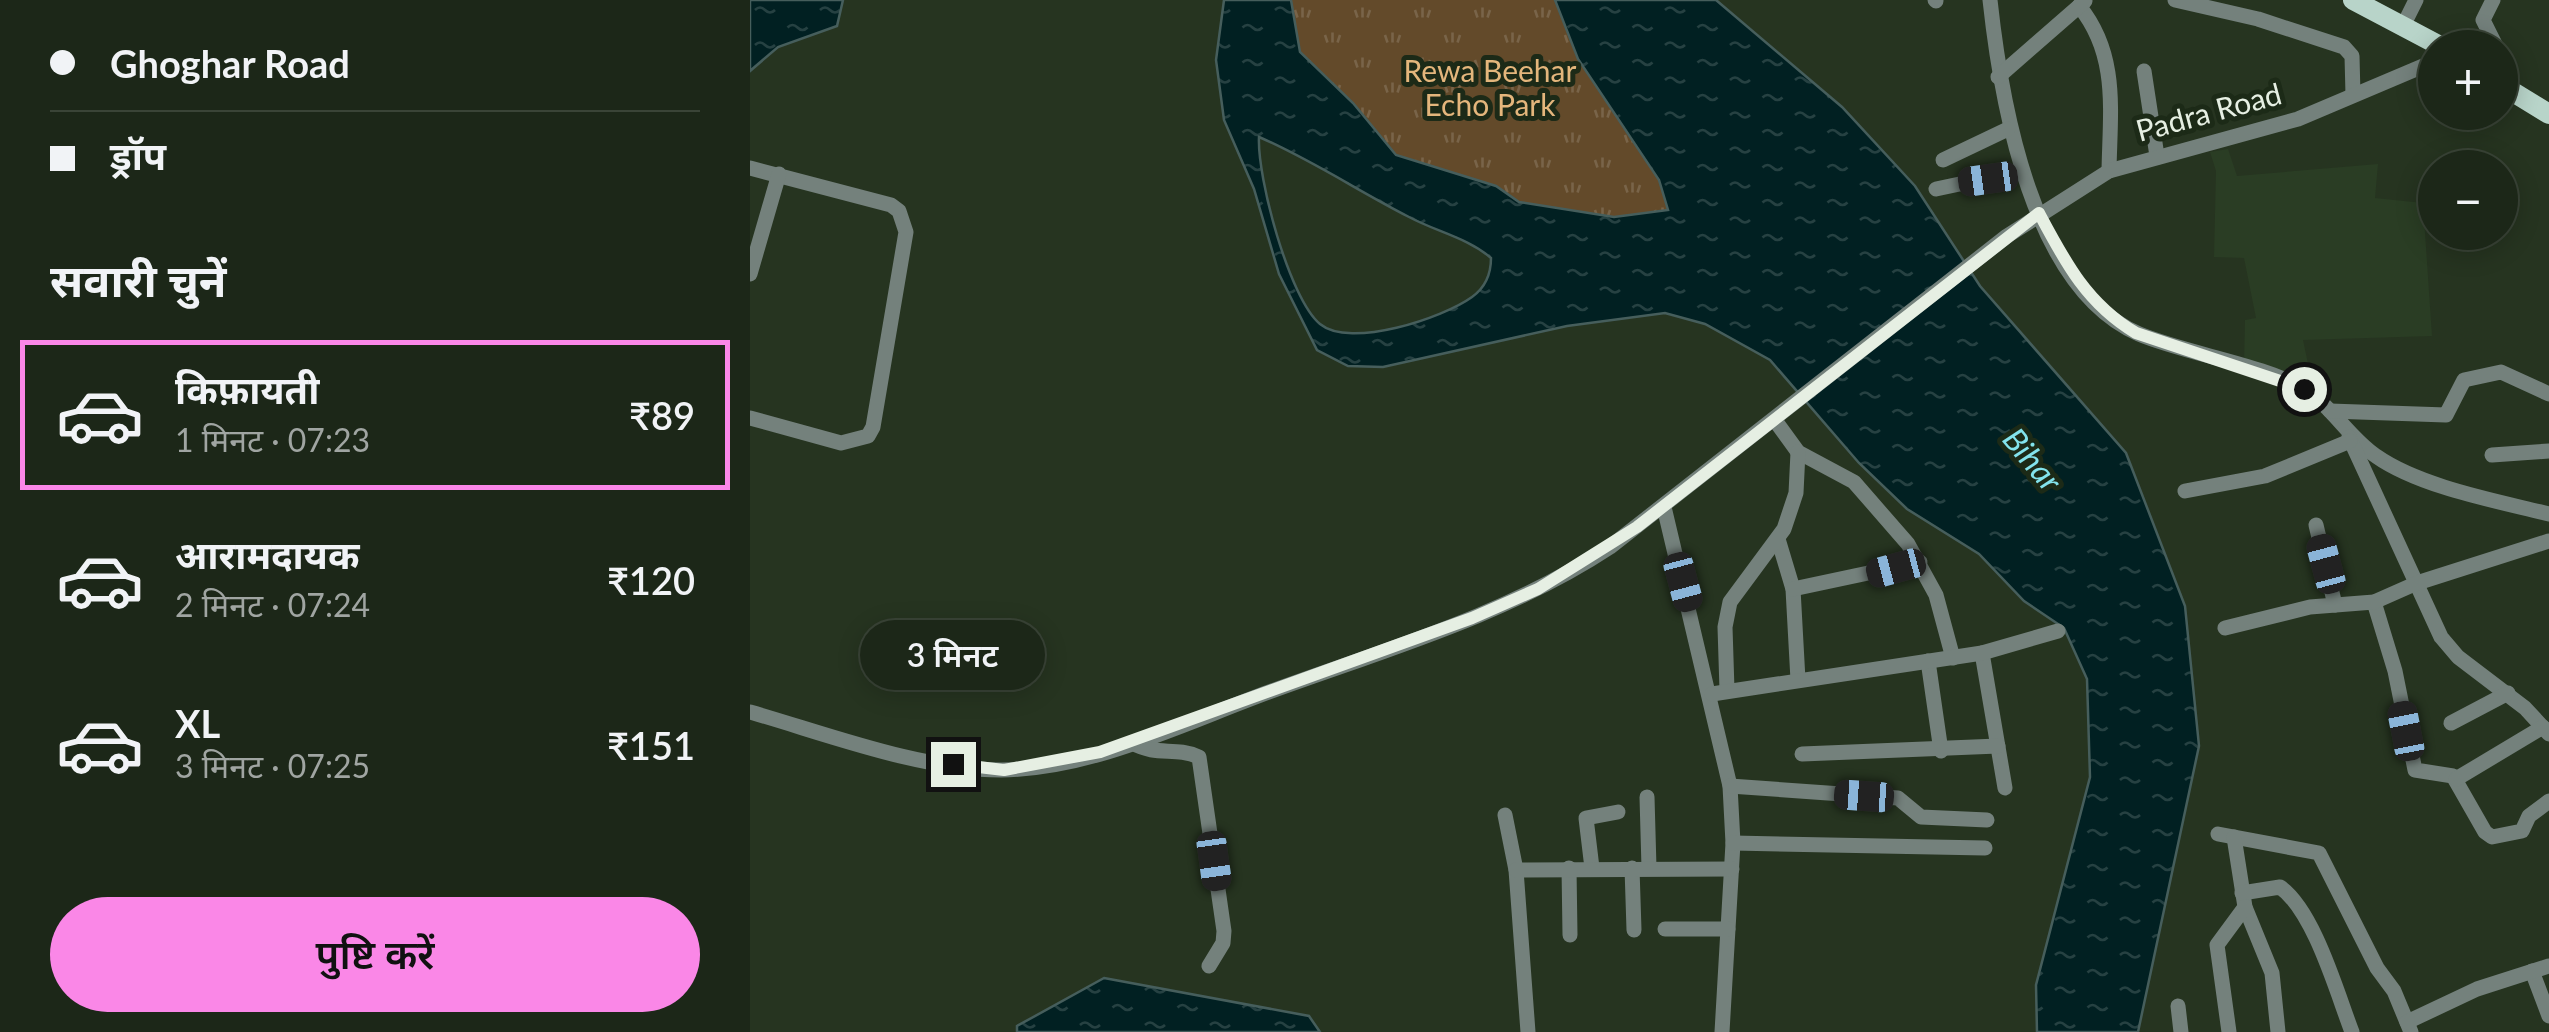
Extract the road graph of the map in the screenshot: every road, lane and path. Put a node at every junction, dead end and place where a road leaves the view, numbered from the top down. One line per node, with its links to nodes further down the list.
1 (1990, 0): 13 (street)
2 (2175, 0): 7 (street)
3 (2353, 0): 8 (main road)
4 (2416, 0): 8 (street)
5 (2493, 0): 9 (street)
6 (2083, 3): 13 (street); 22 (street)
7 (2246, 8): 15 (street)
8 (2402, 26): 10 (main road)
9 (2488, 30)
10 (2418, 34)
11 (2418, 68): 15 (street, Padra Road)
12 (2144, 71): 18 (street)
13 (1998, 77): 17 (street)
14 (2518, 95): 16 (main road)
15 (2353, 96): 18 (street, Padra Road)
16 (2549, 114)
17 (2008, 129): 19 (street); 21 (street)
18 (2157, 156): 22 (street, Padra Road)
19 (1943, 160)
20 (750, 168): 23 (street)
21 (2021, 171): 24 (street); 25 (street)
22 (2109, 171): 25 (street, Padra Road)
23 (778, 174): 26 (street); 30 (street)
24 (1936, 189)
25 (2039, 213): 28 (street); 29 (street, Padra Road)
26 (750, 274)
27 (2549, 394): 28 (street)
28 (2330, 412): 31 (street)
29 (1780, 414): 33 (street); 36 (street, Padra Road)
30 (750, 418)
31 (2347, 434): 35 (street); 37 (street); 42 (street)
32 (2549, 451): 34 (street)
33 (1798, 452): 39 (street); 41 (street)
34 (2492, 455)
35 (2185, 492)
36 (1664, 507): 52 (street); 57 (street, Padra Road)
37 (2549, 514)
38 (2316, 524): 45 (street)
39 (1778, 539): 43 (street); 52 (street)
40 (2549, 542): 42 (street)
41 (1920, 562): 43 (street); 49 (street)
42 (2417, 583): 44 (street); 53 (street)
43 (1793, 589): 51 (street)
44 (2374, 602): 45 (street); 61 (street)
45 (2335, 605): 46 (street)
46 (2224, 628)
47 (2058, 631): 48 (street)
48 (1982, 653): 49 (street); 58 (street)
49 (1953, 658): 50 (street)
50 (1928, 661): 51 (street); 59 (street)
51 (1798, 680): 52 (street)
52 (1720, 692): 62 (street)
53 (2508, 693): 55 (street); 56 (street)
54 (750, 712): 57 (street)
55 (2451, 724)
56 (2546, 731): 61 (street)
57 (1132, 743): 81 (street)
58 (1998, 746): 59 (street); 63 (street)
59 (1942, 750): 60 (street)
60 (1802, 754)
61 (2456, 780): 65 (street)
62 (1730, 786): 68 (street); 69 (street)
63 (2005, 788)
64 (1648, 797): 73 (street)
65 (2549, 800)
66 (1618, 812): 72 (street)
67 (1504, 816): 75 (street)
68 (1987, 820)
69 (1733, 843): 70 (street); 74 (street)
70 (1984, 848)
71 (1569, 868): 72 (street); 75 (street); 80 (street)
72 (1592, 868): 73 (street)
73 (1640, 868): 74 (street); 79 (street)
74 (1732, 869): 77 (street)
75 (1516, 870): 87 (street)
76 (2244, 900): 86 (street); 90 (street); 91 (street); 92 (street)
77 (1728, 928): 78 (street); 88 (street)
78 (1665, 929)
79 (1634, 930)
80 (1570, 934)
81 (1209, 966)
82 (2549, 966): 83 (street)
83 (2532, 971): 85 (street); 86 (street)
84 (2178, 1006): 89 (street)
85 (2549, 1016)
86 (2409, 1027)
87 (1528, 1032)
88 (1722, 1032)
89 (2181, 1032)
90 (2229, 1032)
91 (2278, 1032)
92 (2352, 1032)

